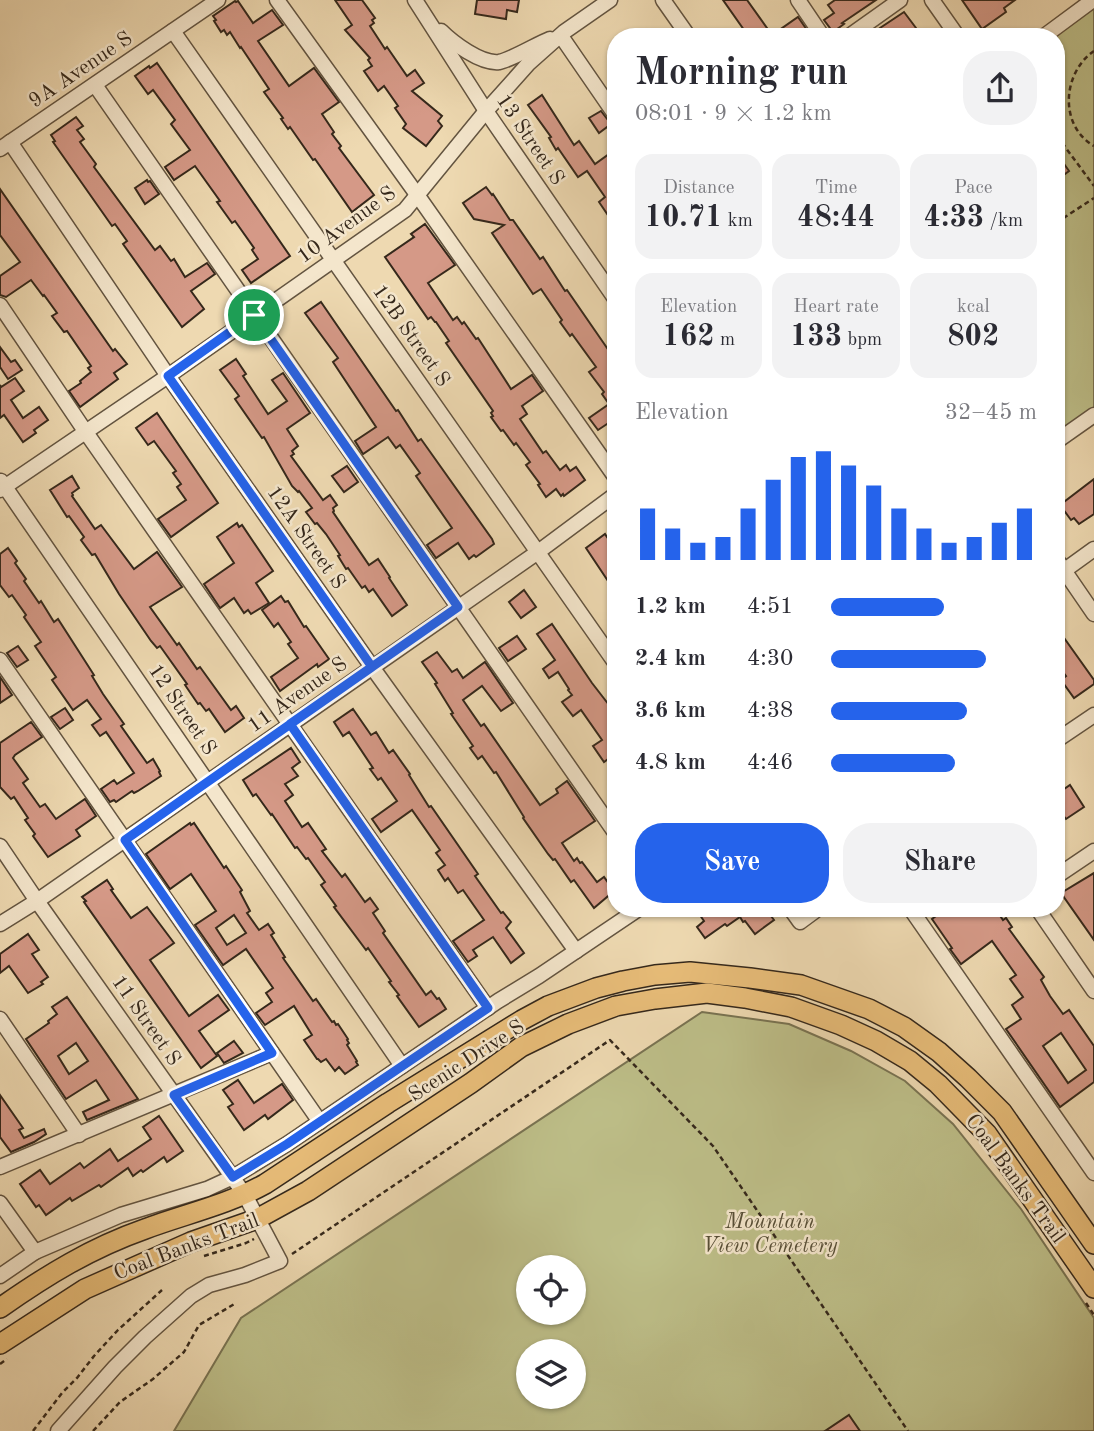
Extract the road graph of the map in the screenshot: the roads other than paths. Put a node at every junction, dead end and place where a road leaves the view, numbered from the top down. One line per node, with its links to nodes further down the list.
1 (218, 0): 16 (street, 9A Avenue S)
2 (277, 0): 22 (street)
3 (415, 0): 10 (street, 13 Street S)
4 (610, 0): 17 (street, 10 Avenue S)
5 (663, 0): 11 (street)
6 (798, 0): 12 (street)
7 (900, 0): 13 (street)
8 (932, 0): 14 (street)
9 (1093, 0): 15 (street)
10 (424, 14): 17 (street); 20 (street, 13 Street S)
11 (683, 28)
12 (817, 28)
13 (861, 28)
14 (952, 28)
15 (1055, 28)
16 (173, 31): 18 (street, 9A Avenue S); 23 (street, 12B Street S)
17 (562, 34): 19 (street); 20 (street, 10 Avenue S)
18 (95, 85): 21 (street, 9A Avenue S); 26 (street)
19 (607, 102)
20 (486, 111): 22 (street, 10 Avenue S); 24 (street, 13 Street S)
21 (5, 146): 27 (street, 12A Street S)
22 (418, 196): 23 (street, 10 Avenue S); 31 (street)
23 (334, 260): 26 (street, 10 Avenue S); 35 (street, 12B Street S)
24 (607, 287)
25 (0, 305): 29 (street)
26 (254, 315): 27 (street, 10 Avenue S); 38 (street)
27 (168, 376): 29 (street, 10 Avenue S); 42 (street, 12A Street S)
28 (1094, 415): 30 (street)
29 (85, 431): 32 (street, 10 Avenue S); 44 (street)
30 (1065, 435)
31 (607, 465)
32 (1, 485): 46 (street, 12 Street S)
33 (607, 501): 35 (street, 11 Avenue S)
34 (1094, 550): 36 (street)
35 (538, 552): 38 (street, 11 Avenue S); 40 (street, 12B Street S)
36 (1065, 566)
37 (1065, 577): 39 (street)
38 (458, 607): 42 (street, 11 Avenue S); 47 (street)
39 (1094, 614)
40 (607, 651)
41 (0, 660): 48 (street)
42 (372, 667): 44 (street, 11 Avenue S); 57 (street, 12A Street S)
43 (1094, 715): 45 (street)
44 (290, 724): 46 (street, 11 Avenue S); 60 (street)
45 (1065, 735)
46 (207, 782): 48 (street, 11 Avenue S); 63 (street, 12 Street S)
47 (607, 821)
48 (125, 840): 52 (street, 11 Avenue S); 62 (street)
49 (0, 846): 52 (street, 11 Street S)
50 (1094, 851): 51 (street)
51 (1065, 871)
52 (37, 901): 56 (street, 11 Avenue S); 64 (street, 11 Street S)
53 (627, 917): 57 (street, Scenic Drive S)
54 (916, 917): 68 (street)
55 (1044, 917): 58 (street)
56 (0, 925)
57 (576, 951): 60 (street, Scenic Drive S)
58 (1089, 975): 59 (street)
59 (1094, 991)
60 (488, 1008): 63 (street, Scenic Drive S)
61 (0, 1019): 66 (street)
62 (272, 1053): 64 (street); 65 (street)
63 (402, 1066): 65 (street, Scenic Drive S)
64 (174, 1095): 66 (street); 69 (street, 11 Street S)
65 (320, 1122): 69 (street, Scenic Drive S)
66 (79, 1135): 67 (street)
67 (0, 1167)
68 (1094, 1173)
69 (233, 1177): 70 (street, 11 Street S); 74 (street, Scenic Drive S)
70 (245, 1195): 72 (street, 11 Street S); 73 (main road, Scenic Drive S); 77 (main road, Scenic Drive S)
71 (0, 1203): 74 (street)
72 (261, 1226): 76 (main road, Scenic Drive S); 78 (main road, Scenic Drive S); 79 (street, 11 Street S)
73 (1094, 1244)
74 (35, 1252): 75 (street, Scenic Drive S)
75 (0, 1276)
76 (1090, 1296)
77 (0, 1308)
78 (5, 1350)
79 (58, 1431)

